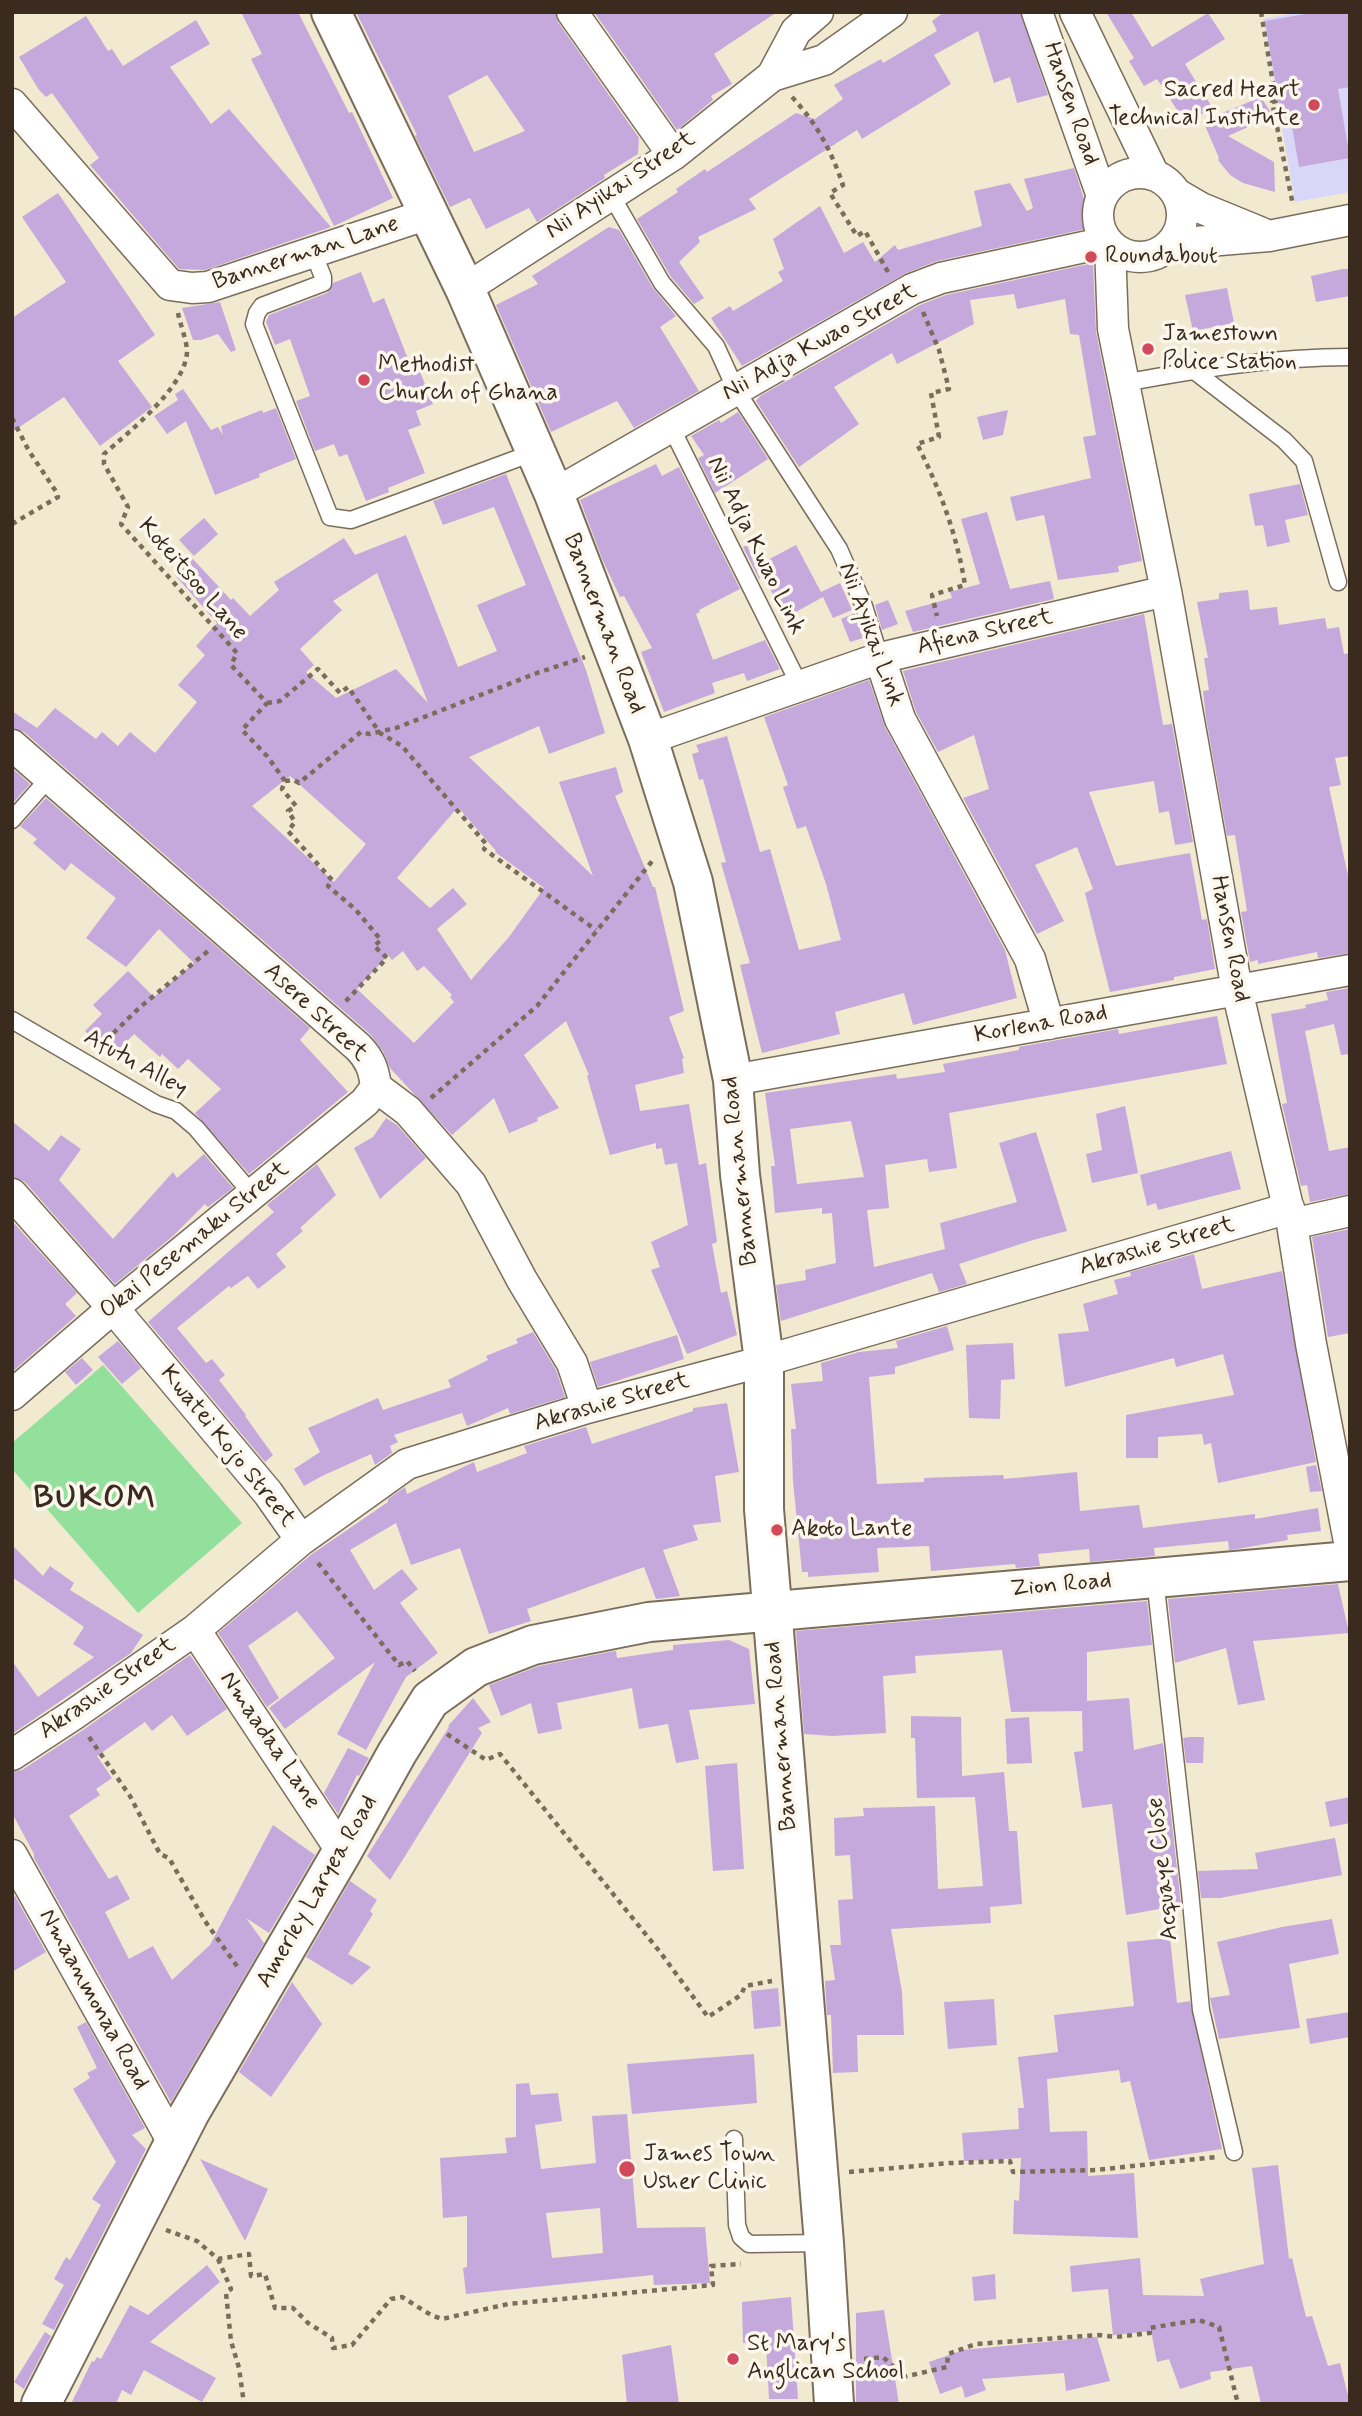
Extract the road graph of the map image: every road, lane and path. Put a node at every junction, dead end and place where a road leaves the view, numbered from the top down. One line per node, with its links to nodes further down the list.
1 (331, 12): 14 (street, Bannerman Road)
2 (572, 12): 10 (street)
3 (818, 12): 8 (street, Nii Ayikai Street)
4 (892, 12): 8 (street, Nii Ayikai Street)
5 (1037, 12): 13 (street, Hansen Road)
6 (1075, 12): 11 (street, Hansen Road)
7 (1261, 12): 16 (path)
8 (772, 76): 10 (street, Nii Ayikai Street); 23 (path)
9 (12, 104): 21 (street)
10 (673, 155): 12 (street, Nii Ayikai Street)
11 (1165, 184): 13 (street); 17 (street); 19 (street)
12 (611, 195): 22 (street, Nii Ayikai Street); 28 (lane, Nii Ayikai Link)
13 (1102, 196): 18 (street)
14 (428, 214): 20 (street, Bannerman Lane); 22 (street, Bannerman Road)
15 (1350, 220): 16 (street)
16 (1298, 230): 17 (street)
17 (1269, 236): 19 (street)
18 (1109, 243): 19 (street); 23 (street, Nii Adja Kwao Street); 24 (street, Hansen Road)
19 (1162, 249): 24 (street, Hansen Road)
20 (313, 252): 21 (street, Bannerman Lane); 31 (lane)
21 (170, 285): 40 (path, Koteitsoo Lane)
22 (465, 289): 31 (street, Bannerman Road)
23 (906, 292): 28 (street, Nii Adja Kwao Street); 36 (path)
24 (1113, 329): 27 (street, Hansen Road)
25 (1350, 357): 26 (lane)
26 (1193, 370): 27 (lane); 34 (lane)
27 (1124, 383): 35 (street, Hansen Road)
28 (736, 390): 30 (street, Nii Adja Kwao Street); 38 (lane, Nii Ayikai Link)
29 (12, 418): 33 (path)
30 (671, 427): 32 (street, Nii Adja Kwao Street); 39 (lane, Nii Adja Kwao Link)
31 (535, 452): 32 (street, Bannerman Road)
32 (554, 494): 37 (street, Bannerman Road)
33 (12, 524)
34 (1338, 582)
35 (1166, 591): 36 (street, Afiena Street); 51 (street, Hansen Road)
36 (943, 642): 38 (street, Afiena Street)
37 (612, 648): 41 (path); 42 (street, Bannerman Road)
38 (880, 657): 39 (street, Afiena Street); 54 (street, Nii Ayikai Link)
39 (800, 686): 42 (street, Afiena Street)
40 (267, 703): 41 (path); 45 (path)
41 (380, 733): 45 (path); 48 (path)
42 (648, 738): 47 (street, Bannerman Road)
43 (12, 745): 44 (street, Asere Street)
44 (50, 777): 46 (lane); 49 (street, Asere Street)
45 (285, 781): 53 (path)
46 (12, 820)
47 (682, 847): 48 (path); 56 (street, Bannerman Road)
48 (596, 930): 58 (path)
49 (228, 934): 53 (street, Asere Street); 55 (path)
50 (1350, 970): 51 (street, Korlena Road)
51 (1237, 990): 54 (street, Korlena Road); 62 (street, Hansen Road)
52 (12, 1020): 55 (lane, Afutu Alley)
53 (328, 1020): 57 (street, Asere Street)
54 (1049, 1024): 56 (street, Korlena Road)
55 (86, 1065): 60 (lane, Afutu Alley)
56 (733, 1080): 64 (street, Bannerman Road)
57 (376, 1087): 58 (street, Asere Street); 60 (street, Okai Pesemaku Street)
58 (411, 1115): 66 (street, Asere Street)
59 (12, 1194): 63 (street, Kwatei Kojo Street)
60 (252, 1194): 63 (street, Okai Pesemaku Street)
61 (1350, 1211): 62 (street, Akrashie Street)
62 (1290, 1216): 64 (street, Akrashie Street); 68 (street, Hansen Road)
63 (113, 1308): 65 (street, Okai Pesemaku Street); 67 (street, Kwatei Kojo Street)
64 (764, 1361): 66 (street, Akrashie Street); 71 (street, Bannerman Road)
65 (12, 1395)
66 (587, 1408): 67 (street, Akrashie Street)
67 (301, 1540): 72 (street, Akrashie Street); 73 (path, Kwatei Kojo Street)
68 (1350, 1547)
69 (1350, 1562): 70 (street, Zion Road)
70 (1155, 1578): 71 (street, Zion Road); 82 (lane, Acquaye Close)
71 (772, 1610): 73 (street, Amerley Laryea Road); 78 (street, Bannerman Road)
72 (195, 1630): 74 (street, Akrashie Street); 76 (street, Nmaadaa Lane)
73 (428, 1706): 76 (street, Amerley Laryea Road); 78 (path)
74 (73, 1715): 75 (street, Akrashie Street); 79 (path)
75 (12, 1755)
76 (342, 1852): 79 (street, Amerley Laryea Road)
77 (12, 1854): 81 (street, Nmaanmonaa Road)
78 (802, 1976): 83 (street, Bannerman Road)
79 (261, 1993): 81 (street, Amerley Laryea Road)
80 (734, 2139): 85 (lane)
81 (174, 2144): 84 (street, Amerley Laryea Road)
82 (1234, 2152): 83 (path)
83 (818, 2174): 85 (street, Bannerman Road)
84 (136, 2218): 86 (path); 89 (street, Amerley Laryea Road)
85 (824, 2243): 88 (street, Bannerman Road)
86 (218, 2259): 87 (path); 90 (path)
87 (749, 2263)
88 (831, 2364): 91 (street, Bannerman Road); 92 (path)
89 (41, 2404)
90 (244, 2404)
91 (834, 2404)
92 (1238, 2404)

